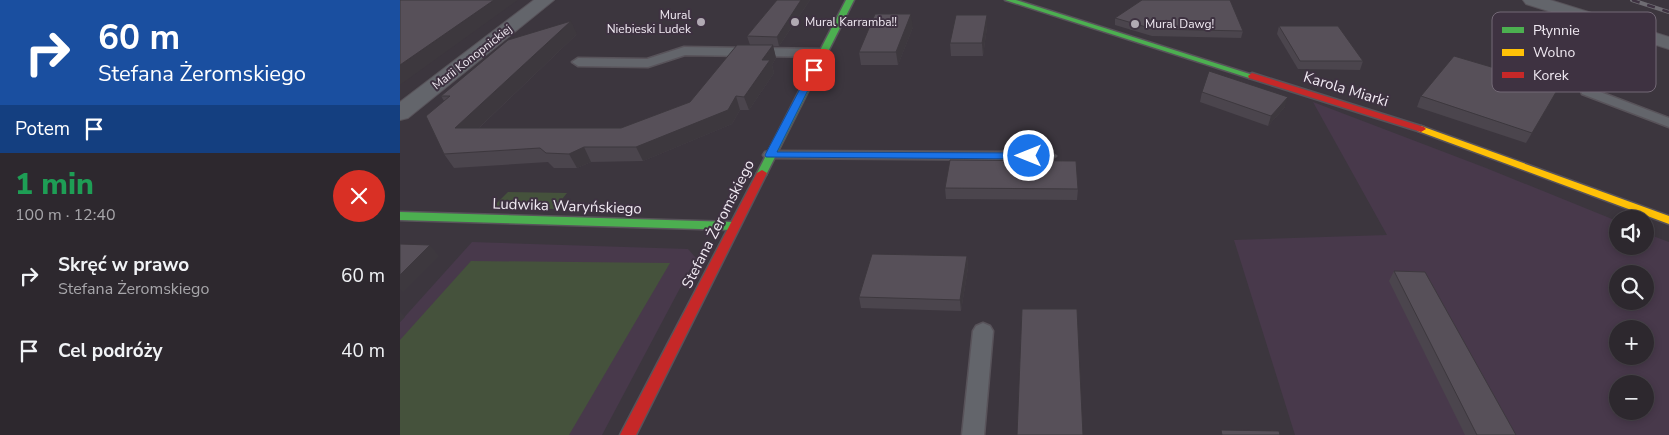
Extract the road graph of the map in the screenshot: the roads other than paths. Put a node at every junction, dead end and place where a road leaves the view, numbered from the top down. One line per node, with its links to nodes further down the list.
1 (544, 0): 11 (street, Marii Konopnickiej)
2 (850, 0): 8 (street, Stefana Żeromskiego)
3 (1009, 0): 16 (street, Karola Miarki)
4 (1532, 0): 5 (street)
5 (1570, 12)
6 (1656, 39): 7 (street)
7 (1669, 43)
8 (823, 53): 9 (lane); 13 (street, Stefana Żeromskiego)
9 (578, 62)
10 (1589, 92): 12 (lane)
11 (400, 113)
12 (1669, 124)
13 (770, 155): 14 (lane); 17 (street, Stefana Żeromskiego)
14 (1049, 156)
15 (400, 216): 17 (street, Ludwika Waryńskiego)
16 (1669, 220)
17 (733, 226): 19 (street, Stefana Żeromskiego)
18 (982, 331): 20 (lane)
19 (628, 435)
20 (973, 435)

